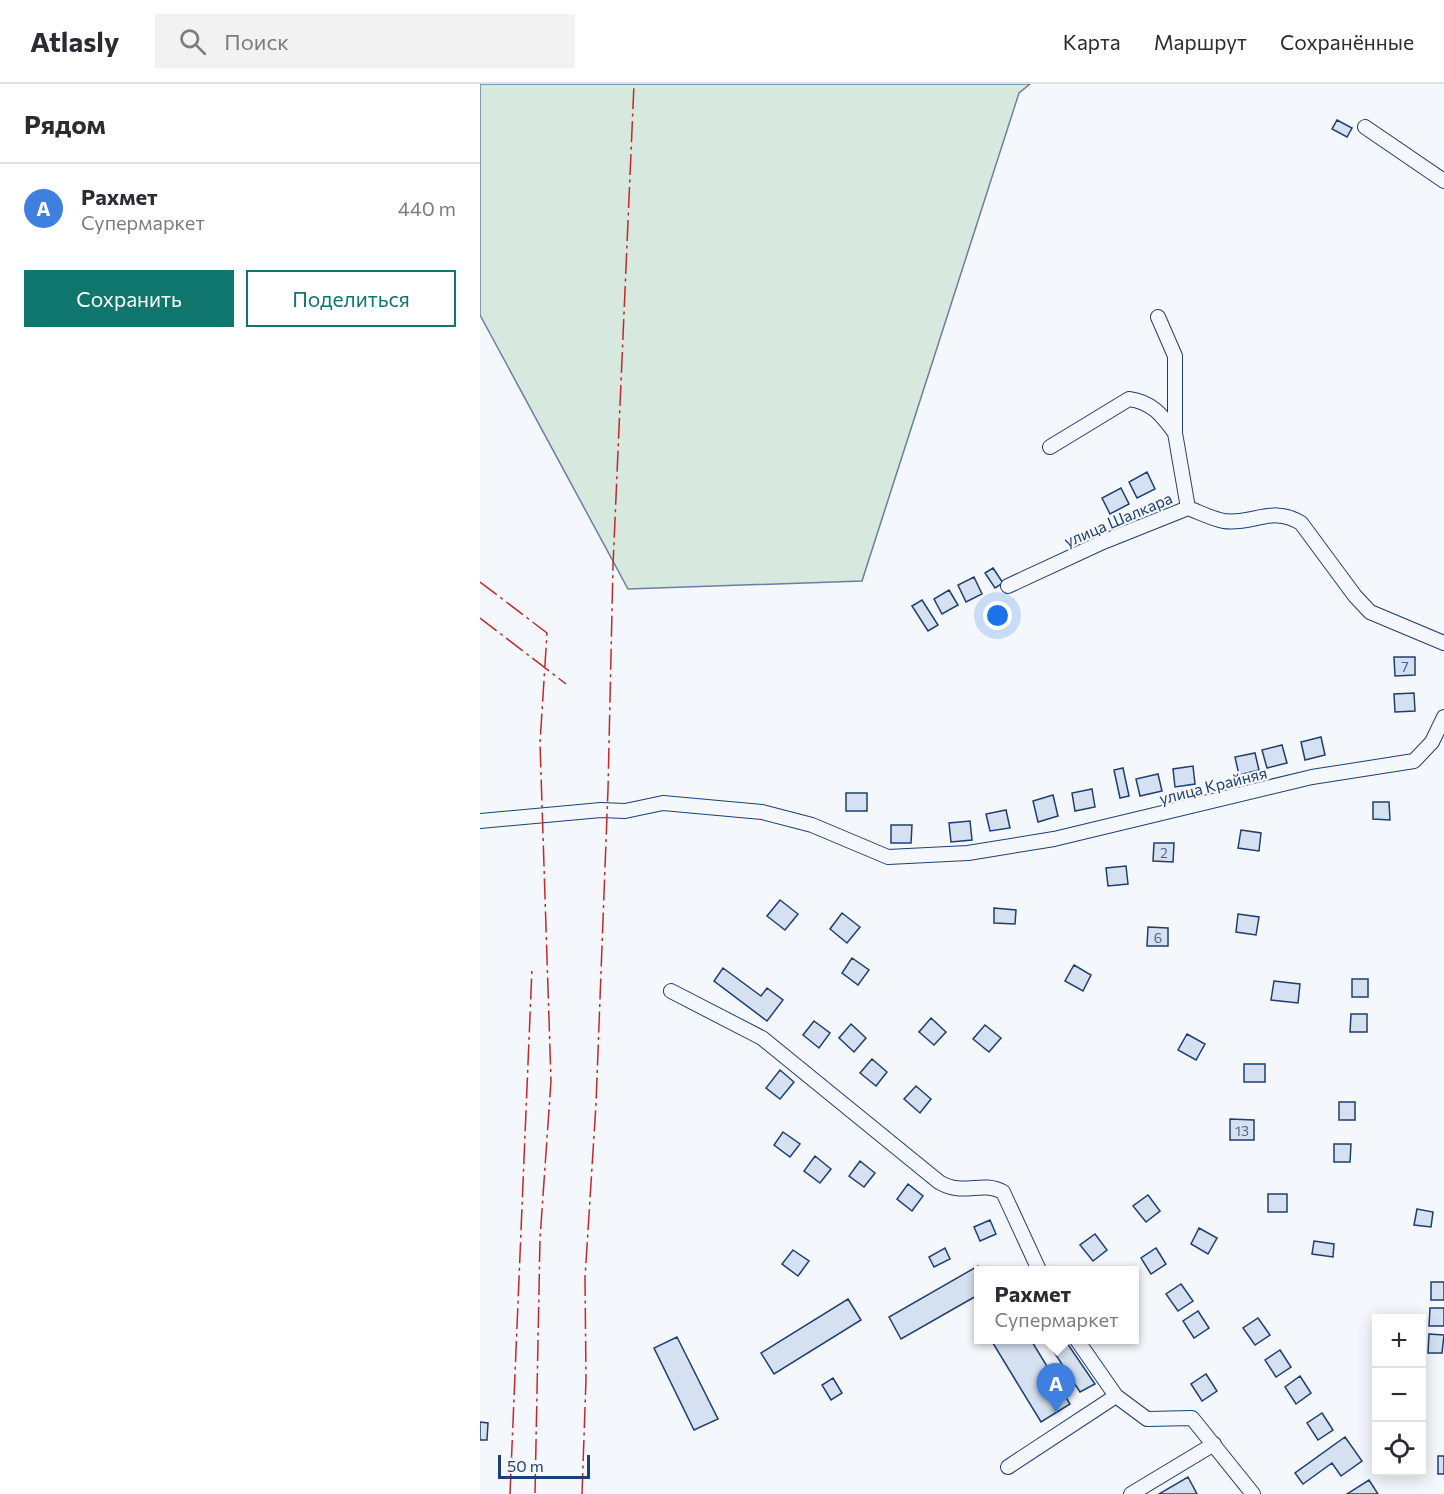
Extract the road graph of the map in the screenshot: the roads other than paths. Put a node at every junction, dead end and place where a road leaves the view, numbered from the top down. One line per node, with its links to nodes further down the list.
1 (1365, 127): 2 (street)
2 (1444, 181)
3 (1158, 317): 4 (street)
4 (1175, 434): 5 (street); 6 (street)
5 (1050, 447)
6 (1188, 508): 7 (street, улица Шалкара); 8 (street, улица Шалкара)
7 (1008, 586)
8 (1444, 643)
9 (1444, 717): 10 (street, улица Крайняя)
10 (480, 821)
11 (671, 991): 12 (street)
12 (1037, 1266)
13 (1080, 1344): 14 (street)
14 (1116, 1396): 15 (street); 16 (street)
15 (1214, 1444): 17 (street); 18 (street)
16 (1008, 1467)
17 (1131, 1494)
18 (1253, 1494)

